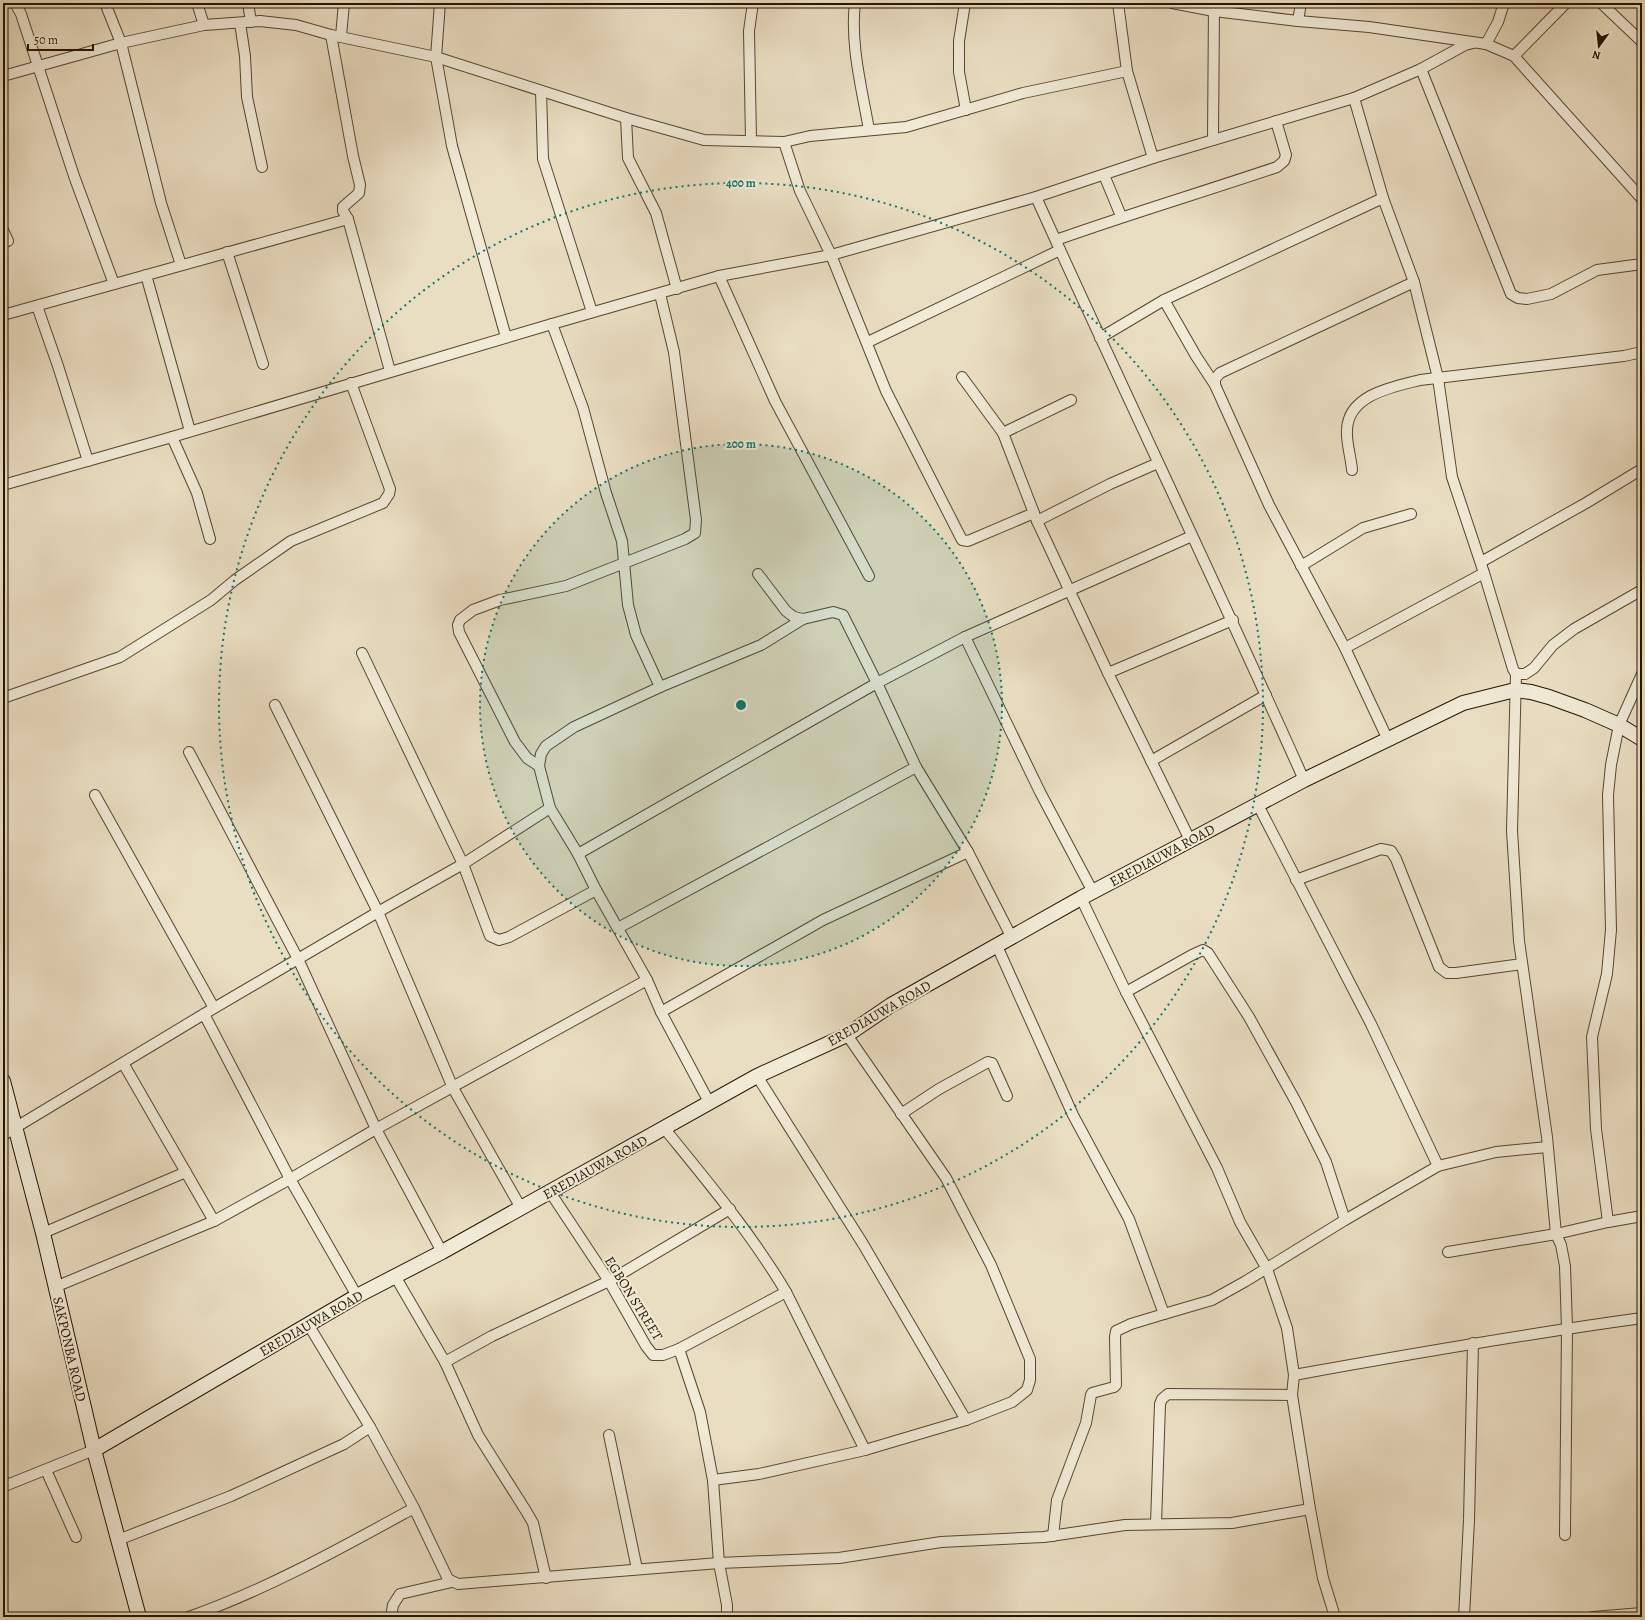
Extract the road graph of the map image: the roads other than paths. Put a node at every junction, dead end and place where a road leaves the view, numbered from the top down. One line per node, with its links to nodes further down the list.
1 (15, 3): 28 (street)
2 (105, 3): 23 (street)
3 (197, 3): 20 (street)
4 (248, 3): 18 (street)
5 (344, 3): 21 (street)
6 (440, 3): 27 (street)
7 (753, 3): 39 (street)
8 (855, 3): 37 (street)
9 (965, 3): 34 (street)
10 (1118, 3): 30 (street)
11 (1172, 3): 16 (street)
12 (1301, 3): 17 (street)
13 (1504, 3): 25 (street)
14 (1566, 3): 26 (street)
15 (1601, 3): 22 (street)
16 (1214, 7): 17 (street); 38 (street)
17 (1298, 21): 24 (street)
18 (251, 22): 19 (street); 21 (street)
19 (240, 23): 20 (street); 42 (street)
20 (204, 25): 23 (street)
21 (336, 35): 27 (street); 48 (street)
22 (1642, 42)
23 (121, 43): 28 (street); 56 (street)
24 (1473, 43): 25 (street); 29 (street)
25 (1486, 44): 26 (street)
26 (1514, 56): 46 (street)
27 (436, 57): 32 (street); 68 (street)
28 (38, 67): 31 (street); 60 (street)
29 (1421, 69): 33 (street); 55 (street)
30 (1128, 71): 34 (street); 41 (street)
31 (3, 76)
32 (541, 91): 35 (street); 65 (street)
33 (1354, 98): 36 (street); 45 (street)
34 (966, 110): 37 (street)
35 (626, 118): 39 (street); 61 (street)
36 (1276, 121): 38 (street); 47 (street)
37 (869, 130): 40 (street)
38 (1213, 140): 41 (street)
39 (751, 141): 40 (street)
40 (784, 142): 54 (street)
41 (1153, 158): 43 (street)
42 (262, 167)
43 (1104, 175): 44 (street); 47 (street)
44 (1036, 197): 50 (street); 54 (street)
45 (1383, 198): 59 (street); 63 (street)
46 (1642, 199)
47 (1121, 216): 50 (street)
48 (348, 219): 53 (street); 73 (street)
49 (3, 230): 51 (street)
50 (1056, 240): 52 (street)
51 (8, 241)
52 (1060, 250): 69 (street); 70 (street)
53 (227, 252): 56 (street); 72 (street)
54 (831, 255): 58 (street); 70 (street)
55 (1642, 264)
56 (181, 265): 57 (street)
57 (146, 275): 60 (street); 79 (street)
58 (719, 276): 61 (street); 96 (street)
59 (1414, 282): 75 (street); 77 (street)
60 (114, 284): 64 (street)
61 (677, 288): 62 (street)
62 (660, 294): 65 (street); 92 (street)
63 (1164, 300): 69 (street); 77 (street)
64 (37, 306): 66 (street); 82 (street)
65 (592, 312): 67 (street)
66 (3, 315)
67 (552, 324): 68 (street); 92 (street)
68 (506, 337): 73 (street)
69 (1100, 338): 83 (street)
70 (868, 342): 88 (street)
71 (1642, 352): 75 (street)
72 (263, 364)
73 (390, 371): 76 (street)
74 (962, 377): 80 (street)
75 (1438, 378): 85 (street); 91 (street)
76 (351, 383): 79 (street); 111 (street)
77 (1215, 385): 93 (street)
78 (1071, 400): 80 (street)
79 (190, 431): 81 (street)
80 (1003, 433): 88 (street)
81 (172, 437): 82 (street); 90 (street)
82 (88, 461): 86 (street)
83 (1158, 462): 88 (street); 89 (street)
84 (1642, 469): 91 (street)
85 (1352, 470)
86 (3, 485)
87 (1411, 514): 93 (street)
88 (1035, 517): 97 (street)
89 (1192, 536): 97 (street); 100 (street)
90 (210, 539)
91 (1480, 562): 94 (street)
92 (624, 563): 108 (street); 118 (street)
93 (1301, 566): 102 (street)
94 (1484, 573): 102 (street); 105 (street)
95 (758, 574): 99 (street)
96 (869, 576)
97 (1069, 590): 101 (street); 104 (street)
98 (1642, 590): 105 (street)
99 (803, 619): 107 (street); 108 (street)
100 (1233, 620): 104 (street); 110 (street)
101 (965, 637): 107 (street); 130 (street)
102 (1345, 648): 115 (street)
103 (362, 653): 127 (street)
104 (1108, 672): 117 (street)
105 (1516, 674): 109 (street)
106 (1642, 674): 113 (street)
107 (877, 683): 119 (street); 126 (street)
108 (660, 687): 118 (street)
109 (1515, 690): 113 (street, EREDIAUWA ROAD); 115 (street, EREDIAUWA ROAD); 136 (street)
110 (1266, 695): 117 (street); 120 (street)
111 (3, 698)
112 (275, 704): 131 (street)
113 (1619, 725): 114 (street, EREDIAUWA ROAD); 163 (street)
114 (1642, 739)
115 (1388, 740): 120 (street, EREDIAUWA ROAD)
116 (189, 752): 135 (street)
117 (1151, 761): 124 (street)
118 (539, 766): 123 (street)
119 (916, 767): 125 (street); 132 (street)
120 (1304, 780): 122 (street, EREDIAUWA ROAD)
121 (95, 795): 139 (street)
122 (1258, 805): 124 (street, EREDIAUWA ROAD); 128 (street)
123 (550, 808): 126 (street); 127 (street)
124 (1190, 840): 130 (street, EREDIAUWA ROAD)
125 (968, 852): 133 (street); 140 (street)
126 (578, 854): 129 (street)
127 (463, 864): 129 (street); 131 (street)
128 (1296, 880): 136 (street); 154 (street)
129 (596, 890): 132 (street)
130 (1087, 895): 133 (street, EREDIAUWA ROAD); 138 (street)
131 (378, 912): 135 (street); 146 (street)
132 (618, 928): 137 (street)
133 (1012, 938): 134 (street, EREDIAUWA ROAD)
134 (997, 946): 142 (street, EREDIAUWA ROAD); 174 (street)
135 (298, 959): 139 (street); 150 (street)
136 (1522, 964): 153 (street)
137 (647, 980): 140 (street); 146 (street)
138 (1126, 992): 161 (street); 168 (street)
139 (214, 1008): 141 (street)
140 (661, 1012): 148 (street)
141 (204, 1014): 143 (street); 156 (street)
142 (847, 1035): 144 (street, EREDIAUWA ROAD); 149 (street)
143 (123, 1063): 152 (street); 155 (street)
144 (757, 1076): 148 (street, EREDIAUWA ROAD); 183 (street)
145 (3, 1081): 152 (street, SAKPONBA ROAD)
146 (453, 1088): 150 (street); 158 (street)
147 (1007, 1096): 149 (street)
148 (709, 1102): 151 (street, EREDIAUWA ROAD)
149 (901, 1114): 183 (street)
150 (376, 1128): 156 (street); 166 (street)
151 (664, 1128): 157 (street, EREDIAUWA ROAD); 159 (street)
152 (9, 1132): 164 (street, SAKPONBA ROAD)
153 (1547, 1148): 154 (street); 165 (street)
154 (1438, 1166): 161 (street)
155 (186, 1172): 162 (street); 164 (street)
156 (290, 1179): 162 (street); 173 (street)
157 (550, 1192): 158 (street, EREDIAUWA ROAD); 170 (street, EGBON STREET)
158 (522, 1208): 166 (street, EREDIAUWA ROAD)
159 (730, 1209): 170 (street); 172 (street)
160 (1642, 1216): 163 (street)
161 (1345, 1220): 168 (street)
162 (214, 1221): 171 (street)
163 (1608, 1222): 165 (street)
164 (43, 1233): 171 (street, SAKPONBA ROAD)
165 (1556, 1234): 167 (street); 177 (street)
166 (442, 1252): 169 (street, EREDIAUWA ROAD)
167 (1448, 1252)
168 (1267, 1269): 174 (street); 181 (street)
169 (395, 1276): 173 (street, EREDIAUWA ROAD); 180 (street)
170 (609, 1282): 179 (street, EGBON STREET); 180 (street)
171 (55, 1287): 186 (street, SAKPONBA ROAD)
172 (786, 1292): 179 (street, EGBON STREET); 187 (street)
173 (357, 1296): 176 (street, EREDIAUWA ROAD)
174 (1164, 1314): 195 (street)
175 (1642, 1318): 177 (street)
176 (308, 1324): 184 (street); 186 (street, EREDIAUWA ROAD)
177 (1567, 1328): 178 (street); 194 (street)
178 (1472, 1343): 181 (street); 208 (street)
179 (679, 1349): 189 (street)
180 (445, 1362): 200 (street)
181 (1294, 1375): 182 (street)
182 (1292, 1395): 192 (street); 193 (street)
183 (966, 1420): 187 (street)
184 (370, 1427): 191 (street); 197 (street)
185 (609, 1435): 199 (street)
186 (94, 1450): 188 (street); 197 (street, SAKPONBA ROAD)
187 (865, 1450): 189 (street)
188 (46, 1470): 190 (street); 196 (street)
189 (713, 1480): 198 (street)
190 (4, 1484)
191 (414, 1508): 201 (street); 204 (street)
192 (1310, 1509): 193 (street); 207 (street)
193 (1156, 1524): 195 (street)
194 (1565, 1535)
195 (1053, 1536): 198 (street)
196 (76, 1537)
197 (118, 1540): 203 (street, SAKPONBA ROAD)
198 (720, 1563): 199 (street); 206 (street)
199 (637, 1569): 200 (street)
200 (546, 1578): 201 (street)
201 (452, 1582): 205 (street)
202 (1642, 1612): 209 (street)
203 (139, 1617)
204 (189, 1617)
205 (391, 1617)
206 (727, 1617)
207 (1336, 1617)
208 (1464, 1617)
209 (1593, 1617)

